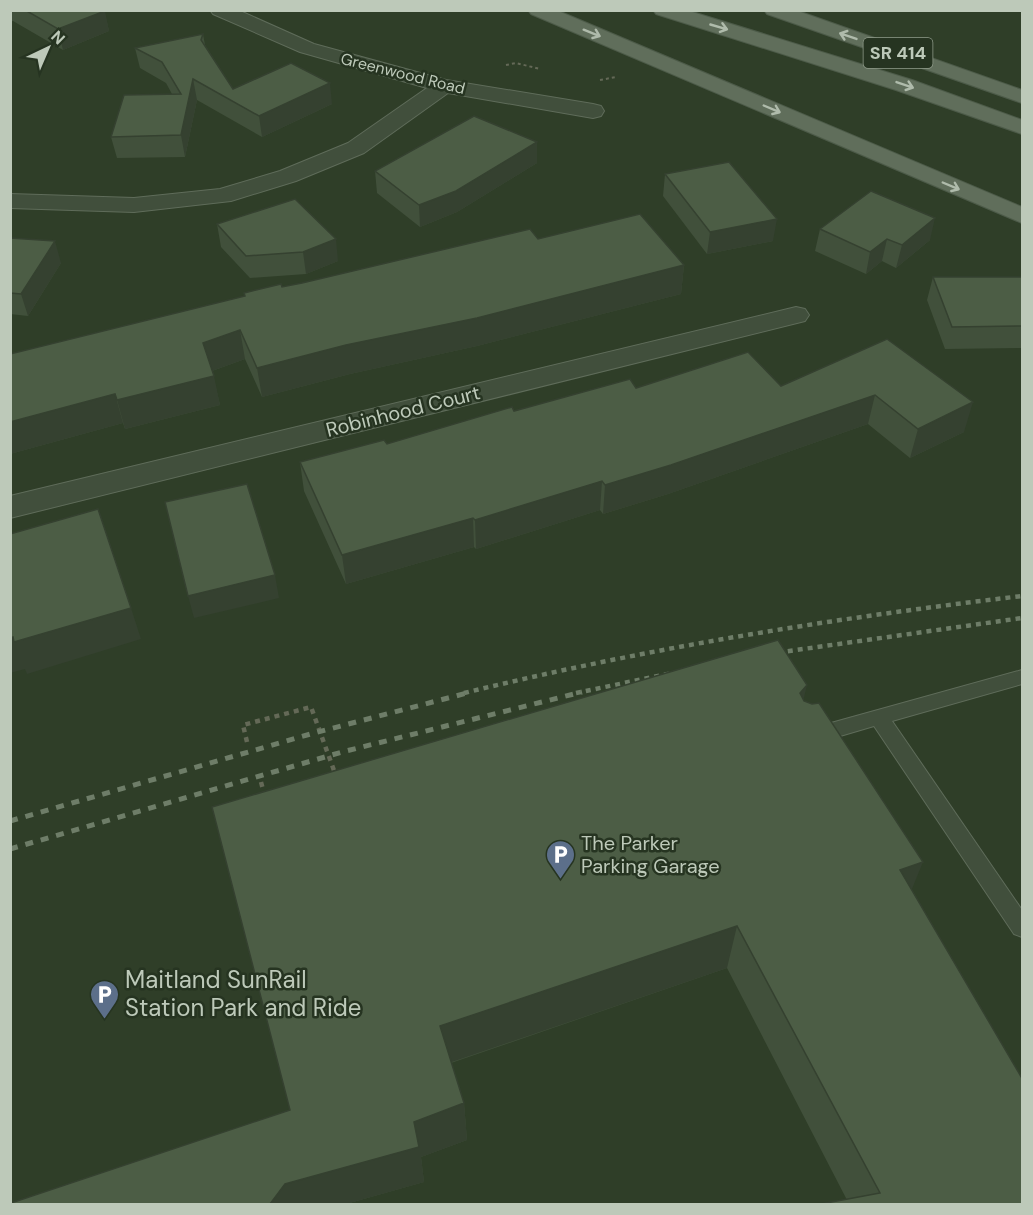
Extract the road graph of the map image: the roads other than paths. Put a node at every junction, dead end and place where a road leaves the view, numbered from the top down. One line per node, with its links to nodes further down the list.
1 (220, 10): 5 (street, Greenwood Road)
2 (538, 10): 10 (main road, one-way to 10)
3 (663, 10): 8 (main road, one-way to 8)
4 (774, 10): 6 (main road, SR 414, one-way to 4)
5 (444, 86): 7 (street, Greenwood Road); 9 (street)
6 (1023, 97)
7 (593, 111)
8 (1023, 127)
9 (10, 201)
10 (1023, 216)
11 (796, 315): 12 (street, Robinhood Court)
12 (10, 507)
13 (1018, 684): 14 (lane)
14 (878, 717): 15 (lane); 16 (lane)
15 (801, 740)
16 (1023, 927)

